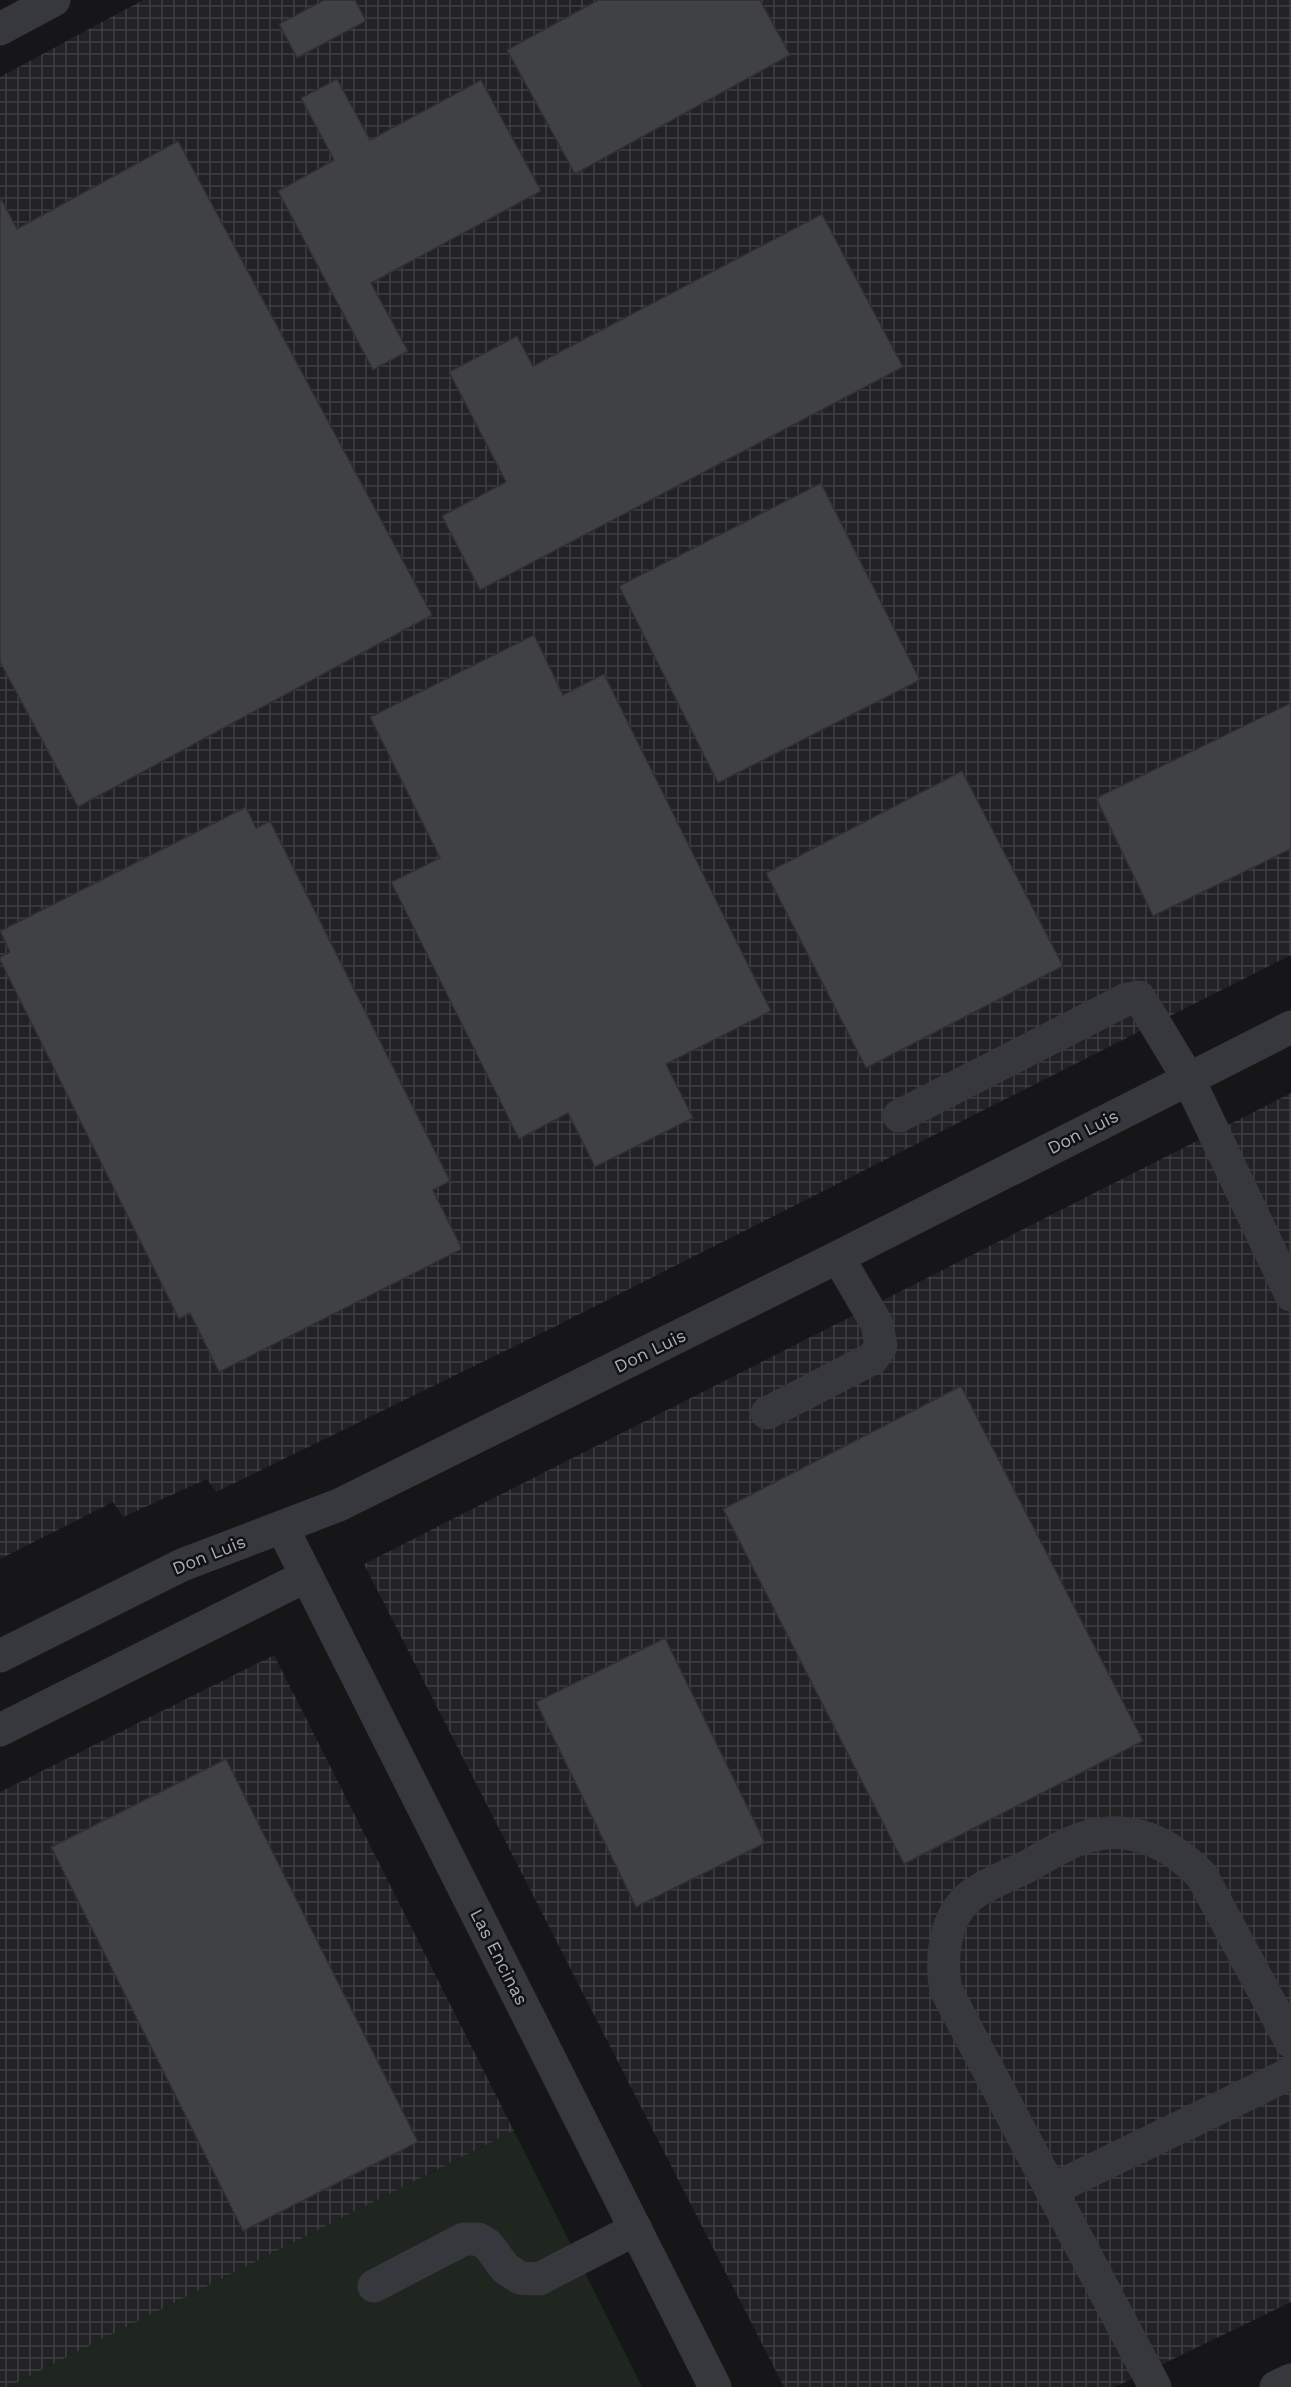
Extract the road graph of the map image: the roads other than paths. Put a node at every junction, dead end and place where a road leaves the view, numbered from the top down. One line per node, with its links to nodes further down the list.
1 (54, 0): 2 (street)
2 (0, 29)
3 (1291, 1027): 4 (street, Don Luis)
4 (1188, 1078): 5 (street); 6 (street, Don Luis); 7 (street)
5 (899, 1116)
6 (838, 1257): 8 (street); 9 (street, Don Luis)
7 (1291, 1295)
8 (767, 1413)
9 (282, 1527): 10 (street, Las Encinas); 11 (street, Don Luis)
10 (306, 1576): 12 (street); 16 (street, Las Encinas)
11 (0, 1656)
12 (0, 1730)
13 (1291, 2042): 15 (street)
14 (1291, 2073): 15 (street)
15 (1052, 2190): 20 (street)
16 (636, 2229): 17 (street); 19 (street, Las Encinas)
17 (374, 2286)
18 (1291, 2380): 21 (street)
19 (715, 2387)
20 (1155, 2387)
21 (1276, 2387)

